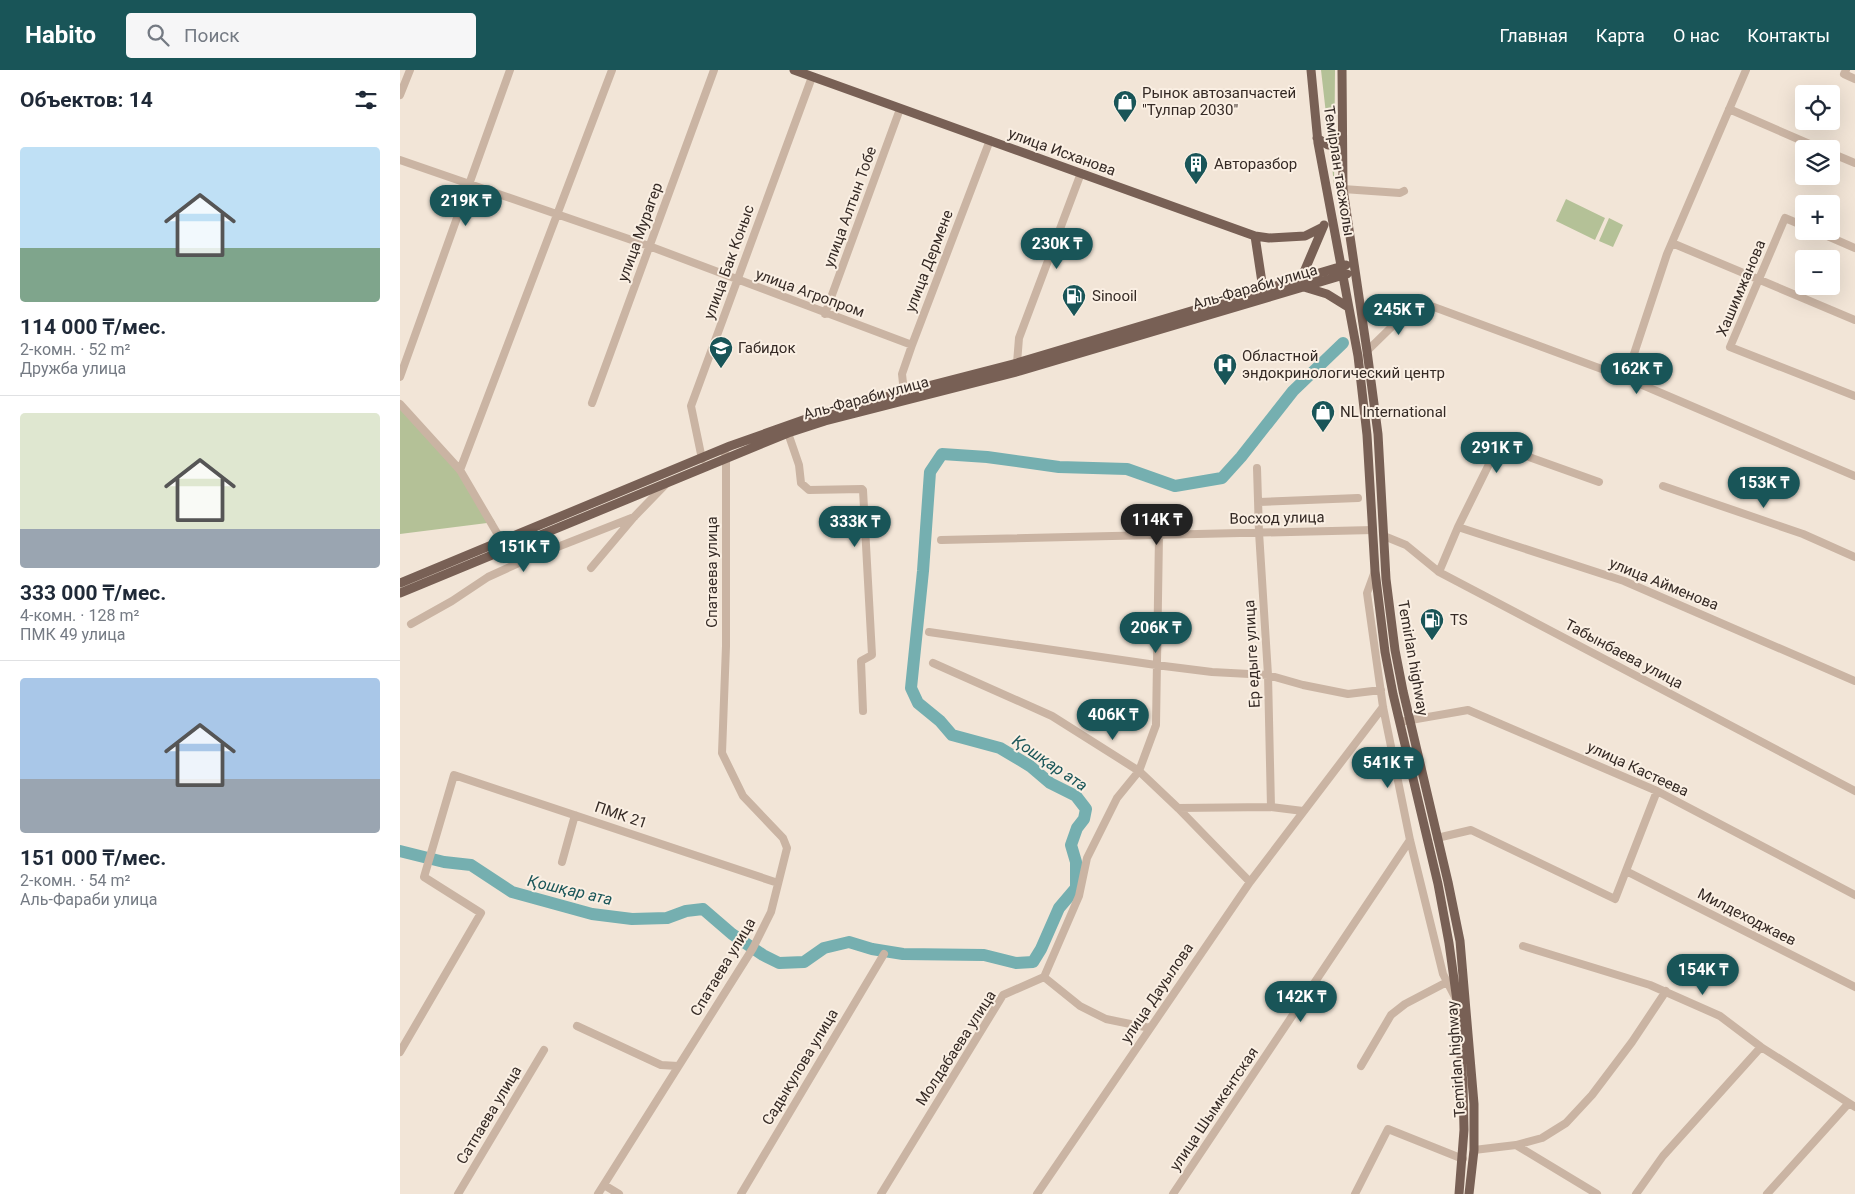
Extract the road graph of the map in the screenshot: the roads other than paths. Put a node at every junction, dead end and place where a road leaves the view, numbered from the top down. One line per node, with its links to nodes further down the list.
1 (410, 70): 12 (street)
2 (510, 70): 23 (street)
3 (612, 70): 27 (street)
4 (714, 70): 33 (street, улица Мурагер)
5 (794, 70): 10 (main road, улица Исханова)
6 (1312, 70): 16 (main road, Темірлан тасжолы)
7 (1342, 70): 15 (main road, Темірлан тасжолы)
8 (1746, 70): 14 (street)
9 (1846, 70): 11 (street)
10 (812, 77): 13 (main road, улица Исханова); 38 (street, улица Бак Коныс)
11 (1855, 79)
12 (400, 95)
13 (900, 109): 17 (main road, улица Исханова); 42 (street, улица Алтын Тобе)
14 (1729, 109): 18 (street); 32 (street)
15 (1342, 136): 16 (main road); 24 (main road, Темірлан тасжолы)
16 (1317, 138): 26 (main road, Темірлан тасжолы)
17 (990, 140): 22 (main road, улица Исханова); 44 (street, улица Дермене)
18 (1800, 140)
19 (1840, 157): 21 (street)
20 (400, 160): 23 (street, улица Агропром)
21 (1855, 163)
22 (1081, 173): 30 (main road, улица Исханова); 46 (street)
23 (469, 184): 27 (street, улица Агропром); 47 (street)
24 (1343, 189): 25 (street); 35 (main road, Темірлан тасжолы)
25 (1404, 191)
26 (1330, 213): 29 (main road); 36 (main road, Темірлан тасжолы)
27 (557, 215): 33 (street, улица Агропром); 57 (street)
28 (1795, 222): 37 (street, Хашимжанова)
29 (1323, 227): 30 (main road, улица Исханова); 39 (main road)
30 (1255, 236): 40 (main road)
31 (1837, 240): 34 (street)
32 (1672, 243): 37 (street); 48 (street)
33 (649, 246): 38 (street, улица Агропром); 51 (street, улица Мурагер)
34 (1855, 248)
35 (1354, 268): 36 (main road, Аль-Фараби улица); 45 (main road, Temirlan highway)
36 (1341, 271): 39 (main road, Аль-Фараби улица); 41 (main road, Temirlan highway)
37 (1759, 279): 43 (street); 50 (street, Хашимжанова)
38 (737, 281): 42 (street, улица Агропром); 55 (street, улица Бак Коныс)
39 (1302, 283): 40 (main road, Аль-Фараби улица); 41 (main road); 53 (main road, Аль-Фараби улица)
40 (1263, 289): 46 (main road, Аль-Фараби улица)
41 (1348, 307): 66 (main road, Temirlan highway)
42 (825, 314): 44 (street, улица Агропром)
43 (1855, 320)
44 (912, 345): 49 (street, улица Дермене)
45 (1367, 351): 48 (street); 69 (main road, Temirlan highway)
46 (1017, 363): 49 (main road, Аль-Фараби улица)
47 (400, 376)
48 (1626, 378): 58 (street)
49 (904, 392): 54 (main road, Аль-Фараби улица)
50 (1855, 396)
51 (592, 403)
52 (400, 404): 57 (street)
53 (788, 433): 54 (main road, Аль-Фараби улица); 87 (street)
54 (725, 453): 55 (main road, Аль-Фараби улица); 59 (main road, Аль-Фараби улица); 102 (street, Спатаева улица)
55 (702, 458): 70 (main road, Аль-Фараби улица)
56 (1257, 468): 63 (street, Ер едыге улица)
57 (460, 470): 70 (street)
58 (1855, 476)
59 (667, 482): 64 (street); 72 (main road, Аль-Фараби улица)
60 (1599, 482): 65 (street)
61 (1663, 486): 73 (street)
62 (1358, 498): 63 (street)
63 (1259, 502): 67 (street, Ер едыге улица)
64 (634, 517): 74 (street); 79 (street)
65 (1458, 527): 76 (street); 84 (street, улица Айменова)
66 (1373, 530): 67 (street, Восход улица); 75 (main road, Temirlan highway)
67 (1258, 532): 68 (street, Восход улица); 83 (street, Ер едыге улица)
68 (1159, 535): 71 (street, Восход улица); 82 (street)
69 (1384, 536): 76 (street, Табынбаева улица); 88 (main road, Temirlan highway)
70 (502, 540): 72 (street); 77 (main road, Аль-Фараби улица)
71 (941, 540)
72 (506, 549): 78 (main road, Аль-Фараби улица)
73 (1855, 557)
74 (591, 568)
75 (1375, 571): 85 (street); 89 (main road, Temirlan highway)
76 (1439, 572): 91 (street, Табынбаева улица)
77 (400, 583)
78 (400, 593)
79 (411, 624)
80 (929, 632): 82 (street)
81 (933, 663): 90 (street)
82 (1156, 665): 83 (street); 90 (street)
83 (1268, 675): 85 (street); 93 (street, Ер едыге улица)
84 (1855, 681)
85 (1381, 690): 86 (street)
86 (1383, 707): 95 (street, улица Дауылова); 98 (street)
87 (863, 711)
88 (1410, 720): 89 (street, улица Кастеева); 92 (street, улица Кастеева); 97 (main road, Temirlan highway)
89 (1399, 722): 110 (main road, Temirlan highway)
90 (1139, 771): 94 (street); 106 (street)
91 (1855, 790)
92 (1657, 791): 100 (street); 103 (street, улица Кастеева)
93 (1271, 807): 94 (street); 95 (street)
94 (1178, 808): 101 (street)
95 (1304, 811): 101 (street, улица Дауылова)
96 (575, 814): 99 (street); 102 (street, ПМК 21); 113 (street, ПМК 21)
97 (1438, 838): 100 (street); 121 (main road, Temirlan highway)
98 (1410, 840): 107 (street); 130 (street, улица Шымкентская)
99 (562, 862)
100 (1626, 871): 108 (street, Милдеходжаев)
101 (1250, 882): 112 (street, улица Дауылова)
102 (778, 883): 117 (street, Спатаева улица)
103 (1855, 895)
104 (1523, 946): 109 (street)
105 (884, 954): 127 (street, Садыкулова улица)
106 (1044, 977): 112 (street); 128 (street, Молдабаева улица)
107 (1447, 982): 110 (street); 118 (street)
108 (1855, 986)
109 (1666, 991): 114 (street); 120 (street)
110 (1457, 1001): 122 (main road, Temirlan highway)
111 (577, 1026): 117 (street)
112 (1150, 1028): 129 (street, улица Дауылова)
113 (403, 1043): 116 (street)
114 (1761, 1047): 119 (street); 135 (street)
115 (544, 1050): 124 (street, Сатпаева улица)
116 (400, 1052)
117 (678, 1066): 123 (street, Спатаева улица)
118 (1360, 1066)
119 (1851, 1106): 136 (street)
120 (1516, 1145): 121 (street); 134 (street)
121 (1474, 1150): 133 (main road, Temirlan highway)
122 (1463, 1159): 131 (street); 132 (main road, Temirlan highway)
123 (604, 1185): 125 (street, Спатаева улица); 126 (street)
124 (458, 1194)
125 (598, 1194)
126 (619, 1194)
127 (741, 1194)
128 (881, 1194)
129 (1037, 1194)
130 (1173, 1194)
131 (1355, 1194)
132 (1459, 1194)
133 (1469, 1194)
134 (1597, 1194)
135 (1636, 1194)
136 (1767, 1194)

